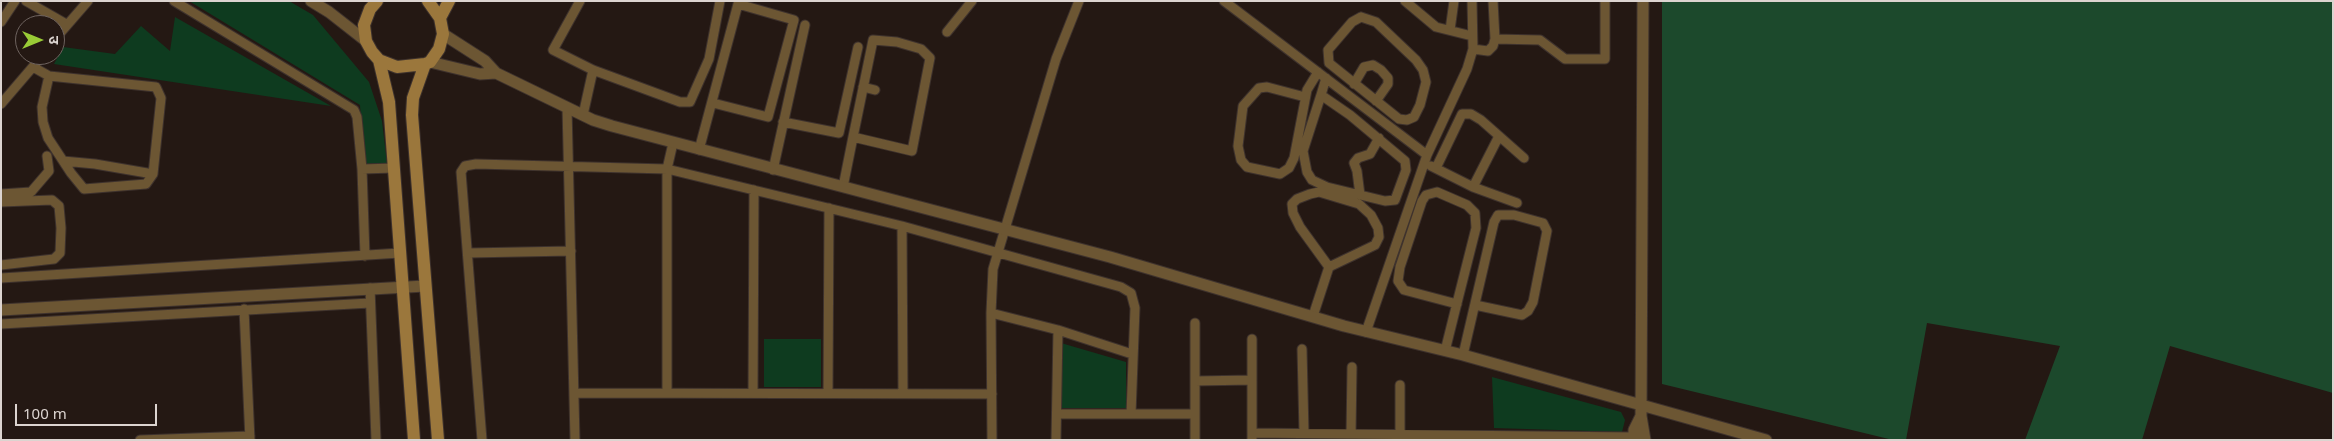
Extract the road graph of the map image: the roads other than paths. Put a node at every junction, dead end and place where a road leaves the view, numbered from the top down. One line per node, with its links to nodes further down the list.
1 (15, 1): 21 (street)
2 (26, 1): 22 (street)
3 (88, 1): 22 (street)
4 (174, 1): 65 (street)
5 (311, 1): 29 (street)
6 (377, 1): 29 (main road)
7 (428, 1): 20 (main road)
8 (449, 1): 20 (main road)
9 (580, 1): 35 (street)
10 (720, 1): 35 (street)
11 (972, 1): 25 (street)
12 (1079, 1): 78 (street)
13 (1224, 1): 36 (street)
14 (1405, 1): 24 (street)
15 (1454, 1): 24 (street)
16 (1472, 1): 27 (street)
17 (1493, 1): 28 (street)
18 (1606, 1): 28 (street)
19 (1644, 1): 118 (street)
20 (440, 18): 26 (main road)
21 (1, 22)
22 (66, 24)
23 (805, 25): 52 (street)
24 (1450, 30): 27 (street)
25 (947, 32)
26 (443, 34): 33 (main road); 37 (street)
27 (1472, 36): 31 (street)
28 (1495, 39): 31 (street)
29 (366, 41): 32 (main road)
30 (858, 47): 52 (street)
31 (1473, 49): 60 (street)
32 (379, 60): 33 (main road); 63 (main road)
33 (427, 63): 37 (street); 89 (main road)
34 (33, 67): 38 (street); 48 (street)
35 (593, 70): 51 (street)
36 (1318, 72): 39 (street); 45 (street)
37 (496, 73): 50 (street)
38 (48, 76): 61 (street); 68 (street)
39 (1326, 78): 44 (street); 49 (street)
40 (1354, 84): 43 (street); 46 (street); 46 (street)
41 (863, 87): 42 (street); 54 (street); 54 (street)
42 (875, 90)
43 (1366, 93): 46 (street); 49 (street)
44 (1322, 95): 55 (street); 73 (street)
45 (1305, 97): 45 (street)
46 (1376, 101)
47 (713, 103): 47 (street); 57 (street)
48 (1, 104)
49 (1359, 104): 60 (street)
50 (567, 108): 51 (street); 62 (street)
51 (583, 115): 56 (street)
52 (783, 122): 67 (street)
53 (1499, 136): 59 (street); 64 (street); 70 (street)
54 (853, 137): 69 (street)
55 (1380, 138): 73 (street); 73 (street)
56 (673, 143): 57 (street); 66 (street)
57 (699, 150): 67 (street)
58 (47, 156): 72 (street)
59 (1524, 158)
60 (1425, 159): 64 (street); 102 (street)
61 (63, 161): 68 (street); 68 (street)
62 (569, 165): 66 (street); 79 (street); 82 (street)
63 (394, 168): 65 (street); 81 (main road)
64 (1436, 168): 70 (street)
65 (362, 169): 83 (street)
66 (667, 169): 71 (street); 112 (street)
67 (774, 170): 69 (street)
68 (153, 174)
69 (843, 187): 78 (street)
70 (1473, 187): 75 (street)
71 (754, 190): 76 (street); 114 (street)
72 (1, 194)
73 (1360, 195)
74 (1, 202): 84 (street)
75 (1517, 203)
76 (829, 208): 77 (street); 115 (street)
77 (902, 226): 80 (street); 116 (street)
78 (1006, 229): 80 (street); 98 (street)
79 (571, 251): 82 (street); 113 (street)
80 (998, 251): 97 (street); 106 (street)
81 (400, 253): 83 (street); 90 (main road)
82 (468, 253): 133 (street)
83 (365, 256): 87 (street)
84 (13, 264): 85 (street); 87 (street)
85 (1, 265)
86 (1329, 267): 86 (street); 98 (street)
87 (13, 277): 88 (street)
88 (1, 278)
89 (425, 286): 90 (street); 132 (main road)
90 (402, 287): 91 (street); 131 (main road)
91 (370, 288): 92 (street); 96 (street)
92 (370, 303): 95 (street); 130 (street)
93 (1457, 304): 93 (street); 105 (street)
94 (1475, 305): 94 (street); 107 (street)
95 (244, 309): 100 (street); 126 (street)
96 (1, 310)
97 (991, 312): 101 (street); 117 (street)
98 (1313, 316): 102 (street)
99 (1195, 323): 110 (street)
100 (1, 324)
101 (1058, 330): 106 (street); 119 (street)
102 (1366, 332): 105 (street)
103 (1252, 339): 109 (street)
104 (1302, 349): 122 (street)
105 (1445, 351): 107 (street)
106 (1132, 354): 120 (street)
107 (1463, 355): 118 (street)
108 (1352, 367): 123 (street)
109 (1252, 380): 110 (street); 125 (street)
110 (1195, 381): 121 (street)
111 (1400, 385): 124 (street)
112 (667, 392): 113 (street); 114 (street)
113 (574, 393): 134 (street)
114 (753, 393): 115 (street)
115 (828, 393): 116 (street)
116 (904, 393): 117 (street)
117 (992, 394): 135 (street)
118 (1641, 410): 128 (street); 138 (street)
119 (1057, 414): 120 (street); 136 (street)
120 (1131, 414): 121 (street)
121 (1195, 414): 137 (street)
122 (1304, 434): 123 (street); 125 (street)
123 (1351, 434): 124 (street)
124 (1400, 434): 127 (street)
125 (1252, 436)
126 (250, 438): 129 (street)
127 (1505, 438): 128 (street)
128 (1642, 439)
129 (140, 440)
130 (376, 440)
131 (414, 440)
132 (438, 440)
133 (482, 440)
134 (575, 440)
135 (992, 440)
136 (1056, 440)
137 (1195, 440)
138 (1766, 440)

